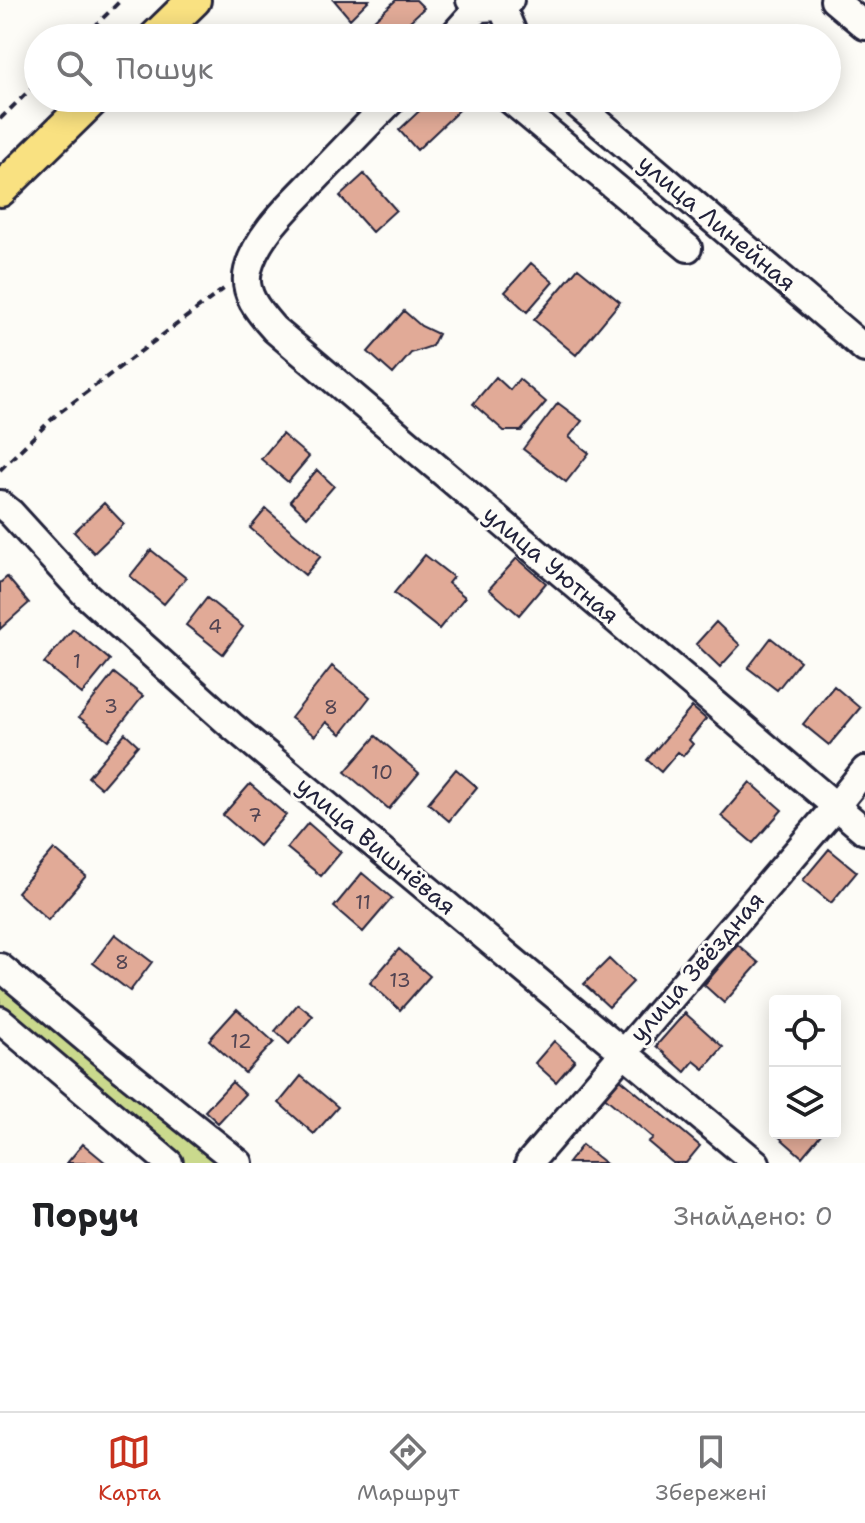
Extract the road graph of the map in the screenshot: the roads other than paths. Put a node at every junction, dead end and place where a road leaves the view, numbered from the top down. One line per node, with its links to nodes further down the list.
1 (194, 0): 4 (main road)
2 (834, 0): 7 (street)
3 (490, 4): 5 (street); 6 (street)
4 (169, 24)
5 (467, 24)
6 (505, 24)
7 (865, 26)
8 (80, 112): 12 (main road)
9 (380, 112): 17 (street, улица Уютная)
10 (525, 112): 13 (street)
11 (586, 112): 14 (street, улица Линейная)
12 (0, 190)
13 (688, 248)
14 (865, 349)
15 (6, 508): 21 (street, улица Вишнёвая)
16 (865, 770): 17 (street, улица Звёздная)
17 (836, 806): 18 (street, улица Уютная); 21 (street, улица Звёздная)
18 (865, 831)
19 (0, 967): 23 (street)
20 (0, 1020): 22 (street)
21 (623, 1053): 24 (street, улица Звёздная); 25 (street, улица Вишнёвая)
22 (169, 1163)
23 (239, 1163)
24 (529, 1163)
25 (756, 1163)

